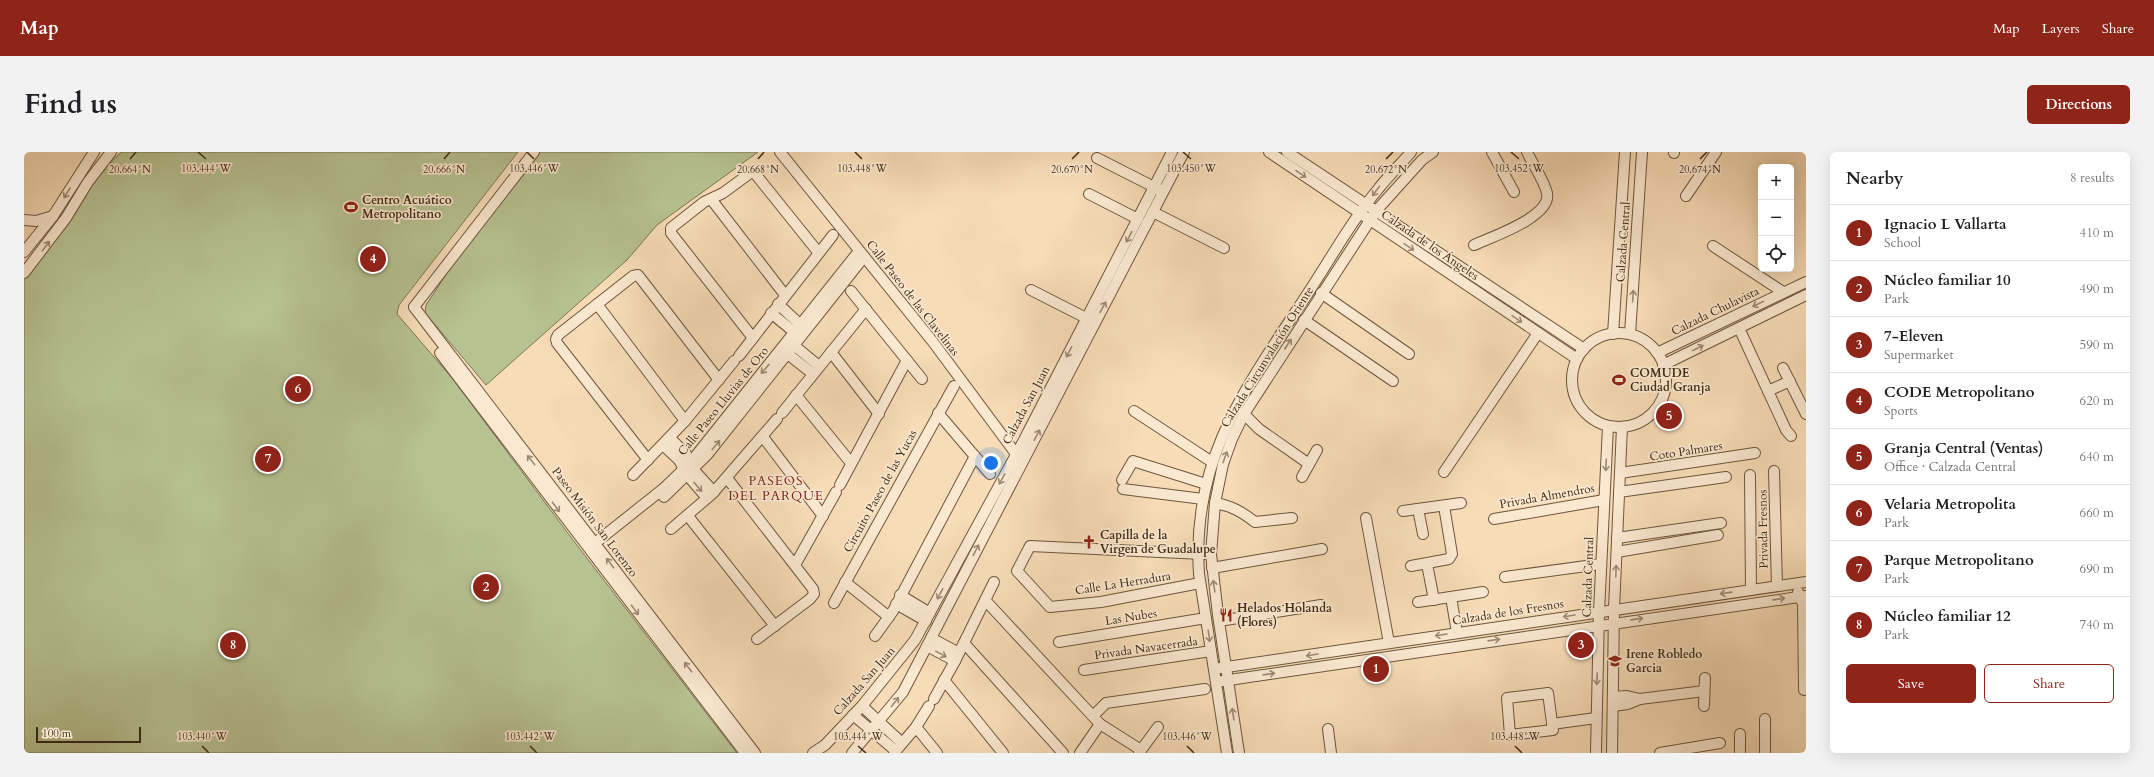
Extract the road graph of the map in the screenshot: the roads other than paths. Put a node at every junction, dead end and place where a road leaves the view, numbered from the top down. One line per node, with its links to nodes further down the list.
1 (94, 152): 18 (street)
2 (111, 152): 19 (street)
3 (525, 152): 49 (street)
4 (534, 152): 49 (street)
5 (780, 152): 39 (street, Calle Paseo de las Clavelinas)
6 (1172, 152): 20 (street, Calzada San Juan)
7 (1184, 152): 20 (street, Calzada San Juan)
8 (1269, 152): 28 (street, Calzada de los Ángeles, one-way to 28)
9 (1287, 152): 25 (street, Calzada de los Ángeles)
10 (1412, 152): 25 (street, Calzada Circunvalación Oriente, one-way to 25)
11 (1433, 152): 26 (street, Calzada Circunvalación Oriente)
12 (1492, 152): 21 (street)
13 (1527, 152): 34 (street)
14 (1625, 152): 57 (street, Calzada Central)
15 (1642, 152): 58 (street, Calzada Central, one-way to 15)
16 (1716, 152): 23 (street)
17 (1097, 158): 20 (street)
18 (81, 170): 19 (street); 29 (street, one-way to 29)
19 (91, 177): 40 (street, one-way to 19)
20 (1159, 190): 27 (street, Calzada San Juan); 31 (street, Calzada San Juan)
21 (1514, 192)
22 (1089, 194): 31 (street)
23 (1686, 196)
24 (712, 199): 38 (street); 46 (street); 59 (street)
25 (1367, 205): 26 (street, Calzada de los Ángeles); 28 (street, Calzada Circunvalación Oriente)
26 (1376, 211): 32 (street, Calzada Circunvalación Oriente); 61 (street, Calzada de los Ángeles)
27 (1153, 212): 36 (street); 52 (street, Calzada San Juan, one-way to 27)
28 (1360, 214): 32 (street, Calzada de los Ángeles); 67 (street, Calzada Circunvalación Oriente)
29 (53, 216): 30 (street); 37 (street)
30 (24, 220)
31 (1138, 220): 52 (street, Calzada San Juan, one-way to 52)
32 (1369, 221): 45 (street, Calzada Circunvalación Oriente); 56 (street, Calzada de los Ángeles, one-way to 56)
33 (833, 235): 38 (street)
34 (1474, 245)
35 (1713, 246): 44 (street)
36 (1224, 248)
37 (24, 252)
38 (818, 252): 46 (street)
39 (862, 254): 55 (street, Calle Paseo Lluvias de Oro); 92 (street, Calle Paseo de las Clavelinas)
40 (24, 273)
41 (1805, 284): 44 (street, Calzada Chulavista)
42 (1031, 290): 52 (street)
43 (851, 291): 51 (street)
44 (1783, 292): 63 (street, Calzada Chulavista, one-way to 63)
45 (1321, 293): 53 (street, Calzada Circunvalación Oriente); 64 (street)
46 (785, 294): 50 (street)
47 (1806, 295): 54 (street)
48 (597, 304): 73 (street); 84 (street); 94 (street)
49 (411, 307): 129 (street, Paseo Misión San Lorenzo)
50 (775, 309): 55 (street); 59 (street)
51 (866, 309): 62 (street); 66 (street)
52 (1091, 320): 92 (street, Calzada San Juan, one-way to 92); 95 (street, Calzada San Juan, one-way to 52)
53 (1304, 320): 71 (street, Calzada Circunvalación Oriente, one-way to 53); 74 (street)
54 (1739, 328): 68 (street, one-way to 54); 77 (street)
55 (801, 331): 60 (street, Calle Paseo Lluvias de Oro)
56 (1538, 333): 65 (street, Calzada de los Ángeles); 101 (street)
57 (1613, 334): 58 (street); 61 (street)
58 (1630, 334): 63 (street)
59 (753, 338): 73 (street)
60 (788, 348): 70 (street); 99 (street, Calle Paseo Lluvias de Oro)
61 (1584, 349): 65 (street)
62 (831, 352): 70 (street); 81 (street)
63 (1657, 353): 68 (street)
64 (1409, 354)
65 (1577, 359): 85 (street)
66 (907, 360): 72 (street); 81 (street)
67 (1262, 364): 71 (street); 96 (street, Calzada Circunvalación Oriente)
68 (1663, 365): 86 (street)
69 (1783, 368): 75 (street)
70 (816, 370): 78 (street)
71 (1272, 370): 83 (street, Calzada Circunvalación Oriente)
72 (922, 379)
73 (719, 380): 84 (street)
74 (1394, 381)
75 (1790, 381): 77 (street); 82 (street)
76 (954, 386): 80 (street, Circuito Paseo de las Yucas)
77 (1768, 391): 87 (street)
78 (796, 395): 88 (street); 97 (street)
79 (1134, 411): 96 (street)
80 (938, 413): 93 (street); 142 (street, Circuito Paseo de las Yucas)
81 (879, 414): 97 (street)
82 (1806, 414)
83 (1242, 418): 98 (street); 116 (street, Calzada Circunvalación Oriente, one-way to 83)
84 (685, 421): 89 (street)
85 (1608, 426): 86 (street); 113 (street, Calzada Central, one-way to 113)
86 (1622, 427): 102 (street)
87 (1791, 436)
88 (763, 437): 108 (street); 120 (street)
89 (667, 442): 94 (street); 99 (street)
90 (1317, 450): 98 (street)
91 (1755, 453): 102 (street, Coto Palmares)
92 (1015, 454): 95 (street, Calle Paseo de las Clavelinas); 134 (street, Calzada San Juan, one-way to 134)
93 (975, 456): 103 (street); 152 (street)
94 (648, 460): 104 (street)
95 (1023, 462): 138 (street, Calzada San Juan, one-way to 95)
96 (1212, 462): 109 (street, Calzada Circunvalación Oriente)
97 (851, 463): 120 (street)
98 (1309, 464): 106 (street)
99 (689, 469): 111 (street); 129 (street, Calle Paseo Lluvias de Oro)
100 (1774, 471): 147 (street, Privada Fresnos)
101 (1444, 472)
102 (1620, 473): 110 (street)
103 (990, 474)
104 (633, 475)
105 (1750, 475): 148 (street)
106 (1302, 477)
107 (1726, 477): 110 (street)
108 (727, 478): 111 (street); 137 (street)
109 (1206, 484): 112 (street, Calzada Circunvalación Oriente); 112 (street)
110 (1619, 492): 128 (street)
111 (711, 495): 119 (street)
112 (1203, 499): 132 (street, Calzada Circunvalación Oriente)
113 (1604, 500): 123 (street, Privada Almendros); 136 (street, Calzada Central)
114 (1461, 503): 115 (street)
115 (1444, 506): 117 (street); 135 (street)
116 (1215, 508): 121 (street); 133 (street, Calzada Circunvalación Oriente)
117 (1418, 509): 118 (street); 126 (street)
118 (1403, 511)
119 (688, 516): 125 (street); 166 (street)
120 (823, 516): 137 (street)
121 (1292, 518)
122 (1366, 518): 174 (street)
123 (1494, 519)
124 (1721, 523): 128 (street)
125 (671, 529)
126 (1423, 534)
127 (1718, 535): 131 (street)
128 (1617, 538): 131 (street)
129 (594, 549): 211 (street, Paseo Misión San Lorenzo, one-way to 211); 212 (street, Paseo Misión San Lorenzo, one-way to 129)
130 (1322, 549): 140 (street)
131 (1617, 552): 158 (street, one-way to 131)
132 (1197, 554): 133 (street); 145 (street, Calzada Circunvalación Oriente); 145 (street, Calle La Herradura)
133 (1211, 554): 140 (street, Calzada Circunvalación Oriente)
134 (958, 561): 138 (street); 161 (street, Calzada San Juan, one-way to 161)
135 (1427, 564): 139 (street); 154 (street)
136 (1601, 564): 141 (street); 159 (street, Calzada Central)
137 (795, 566): 166 (street)
138 (968, 566): 171 (street, Calzada San Juan)
139 (1411, 566)
140 (1212, 568): 163 (street, Calzada Circunvalación Oriente, one-way to 140)
141 (1505, 577)
142 (845, 582): 156 (street, Circuito Paseo de las Yucas); 160 (street)
143 (994, 582): 153 (street)
144 (1806, 582): 146 (street, Calzada de los Fresnos)
145 (1200, 583): 162 (street, Calzada Circunvalación Oriente)
146 (1792, 584): 147 (street, Calzada de los Fresnos); 150 (street)
147 (1777, 586): 148 (street, Calzada de los Fresnos)
148 (1751, 590): 158 (street, Calzada de los Fresnos, one-way to 158)
149 (1483, 592): 151 (street)
150 (1804, 596): 164 (street, one-way to 150); 190 (street)
151 (1451, 597): 154 (street); 167 (street)
152 (898, 600): 160 (street); 161 (street)
153 (985, 600): 173 (street); 196 (street)
154 (1434, 600): 155 (street)
155 (1418, 602)
156 (834, 603)
157 (1321, 605): 163 (street)
158 (1614, 610): 159 (street, Calzada de los Fresnos); 164 (street)
159 (1599, 612): 165 (street, Calzada Central); 167 (street, Calzada de los Fresnos, one-way to 167)
160 (889, 617): 168 (street)
161 (928, 617): 175 (street, Calzada San Juan)
162 (1206, 618): 172 (street, Las Nubes); 176 (street, Calzada Circunvalación Oriente, one-way to 176)
163 (1219, 621): 182 (street, Calzada Circunvalación Oriente)
164 (1614, 622): 165 (street); 192 (street)
165 (1599, 625): 178 (street, one-way to 165); 197 (street, Calzada Central, one-way to 197)
166 (775, 626): 169 (street)
167 (1457, 633): 170 (street, Calzada de los Fresnos, one-way to 170)
168 (875, 636)
169 (757, 639)
170 (1405, 641): 174 (street, Calzada de los Fresnos); 178 (street)
171 (929, 642): 179 (street); 180 (street, Calzada San Juan)
172 (1059, 642)
173 (964, 643): 179 (street); 217 (street)
174 (1388, 643): 177 (street, Calzada de los Fresnos)
175 (907, 650): 180 (street); 193 (street, Calzada San Juan)
176 (1211, 651): 183 (street, Calzada Circunvalación Oriente); 184 (street, Privada Navacerrada)
177 (1331, 652): 181 (street); 182 (street, Calzada de los Fresnos, one-way to 182)
178 (1407, 653): 181 (street)
179 (957, 657): 186 (street)
180 (920, 659): 199 (street, Calzada San Juan, one-way to 180)
181 (1332, 664): 187 (street, one-way to 181)
182 (1226, 668): 183 (street, Calzada de los Fresnos); 187 (street, Calzada Circunvalación Oriente)
183 (1214, 669): 188 (street, Calzada Circunvalación Oriente)
184 (1084, 670)
185 (1704, 678): 191 (street)
186 (944, 680): 202 (street); 216 (street)
187 (1228, 680): 188 (street); 220 (street, Calzada Circunvalación Oriente, one-way to 187)
188 (1216, 681): 219 (street, Calzada Circunvalación Oriente)
189 (1205, 689): 196 (street)
190 (1804, 690)
191 (1704, 691): 192 (street); 194 (street)
192 (1613, 702): 223 (street)
193 (862, 706): 195 (street, Calzada San Juan); 199 (street)
194 (1704, 706)
195 (854, 714): 205 (street); 213 (street, Calzada San Juan)
196 (1092, 716): 200 (street)
197 (1596, 718): 201 (street); 222 (street, Calzada Central)
198 (1766, 719): 226 (street)
199 (880, 722): 205 (street, Calzada San Juan); 207 (street)
200 (1100, 724): 209 (street); 218 (street)
201 (1552, 724): 201 (street)
202 (916, 726): 207 (street); 215 (street)
203 (1158, 727): 209 (street)
204 (1328, 729): 221 (street)
205 (872, 731): 210 (street); 214 (street, Calzada San Juan)
206 (1740, 734): 225 (street)
207 (902, 743): 210 (street)
208 (1720, 743): 224 (street)
209 (1140, 751)
210 (895, 752)
211 (745, 753)
212 (754, 753)
213 (814, 753)
214 (852, 753)
215 (937, 753)
216 (1003, 753)
217 (1063, 753)
218 (1080, 753)
219 (1227, 753)
220 (1239, 753)
221 (1331, 753)
222 (1596, 753)
223 (1612, 753)
224 (1660, 753)
225 (1740, 753)
226 (1765, 753)

